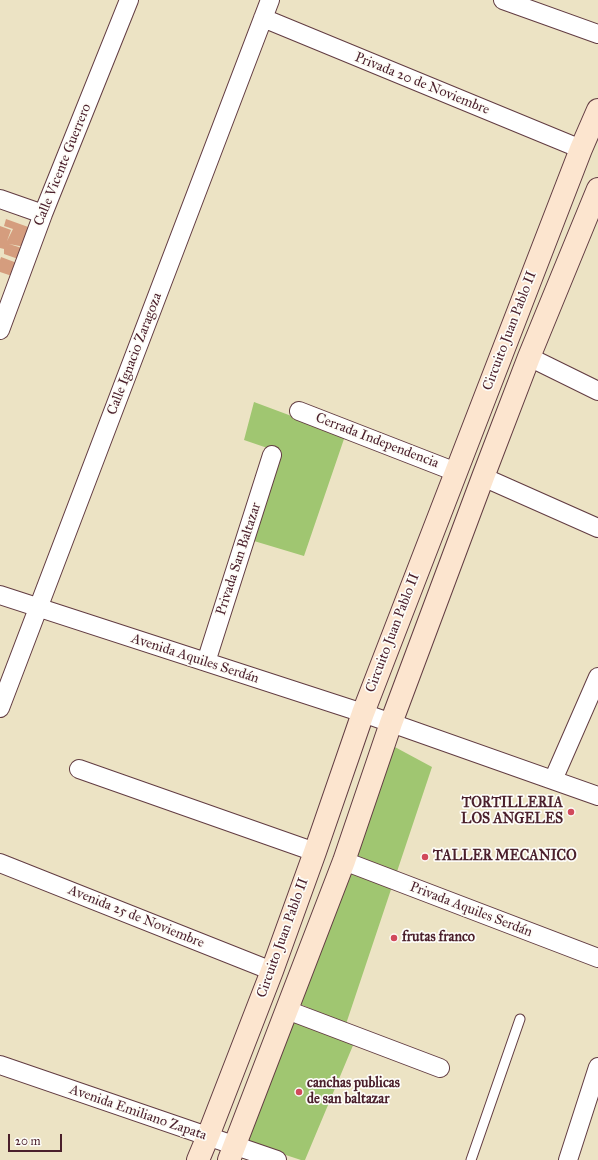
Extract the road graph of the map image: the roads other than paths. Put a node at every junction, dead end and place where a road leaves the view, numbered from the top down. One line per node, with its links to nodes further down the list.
1 (129, 0): 10 (street, Calle Vicente Guerrero)
2 (270, 0): 4 (street, Calle Ignacio Zaragoza)
3 (503, 0): 5 (street)
4 (263, 18): 7 (street, Privada 20 de Noviembre); 21 (street, Calle Ignacio Zaragoza)
5 (598, 34)
6 (598, 110): 7 (main road, Circuito Juan Pablo II)
7 (581, 149): 17 (main road, Circuito Juan Pablo II)
8 (598, 189): 13 (main road, Circuito Juan Pablo II)
9 (0, 199): 10 (street)
10 (43, 214): 11 (street, Calle Vicente Guerrero)
11 (4, 309): 12 (street, Calle Vicente Guerrero)
12 (0, 330)
13 (529, 357): 14 (street); 18 (main road, Circuito Juan Pablo II)
14 (598, 391)
15 (299, 411): 17 (street, Cerrada Independencia)
16 (272, 455): 22 (street, Privada San Baltazar)
17 (456, 472): 25 (main road, Circuito Juan Pablo II)
18 (483, 477): 19 (street); 26 (main road, Circuito Juan Pablo II)
19 (598, 528)
20 (0, 596): 21 (street, Avenida Aquiles Serdán)
21 (38, 608): 22 (street, Avenida Aquiles Serdán); 24 (street, Calle Ignacio Zaragoza)
22 (206, 662): 25 (street, Avenida Aquiles Serdán)
23 (598, 677): 28 (street)
24 (0, 708)
25 (362, 713): 26 (street, Avenida Aquiles Serdán); 30 (main road, Circuito Juan Pablo II)
26 (391, 724): 28 (street); 31 (main road, Circuito Juan Pablo II)
27 (79, 770): 30 (street)
28 (553, 780): 29 (street)
29 (598, 796)
30 (315, 852): 34 (main road, Circuito Juan Pablo II)
31 (344, 861): 33 (street, Privada Aquiles Serdán); 35 (main road, Circuito Juan Pablo II)
32 (0, 863): 34 (street, Avenida 25 de Noviembre)
33 (598, 958)
34 (272, 971): 40 (main road, Circuito Juan Pablo II)
35 (288, 1010): 39 (street); 41 (main road, Circuito Juan Pablo II)
36 (520, 1019): 44 (lane)
37 (0, 1065): 40 (street, Avenida Emiliano Zapata)
38 (598, 1067): 45 (street)
39 (440, 1068)
40 (208, 1136): 41 (street, Avenida Emiliano Zapata); 42 (main road, Circuito Juan Pablo II)
41 (233, 1153): 43 (street, Avenida Emiliano Zapata)
42 (198, 1160)
43 (277, 1160)
44 (471, 1160)
45 (568, 1160)

